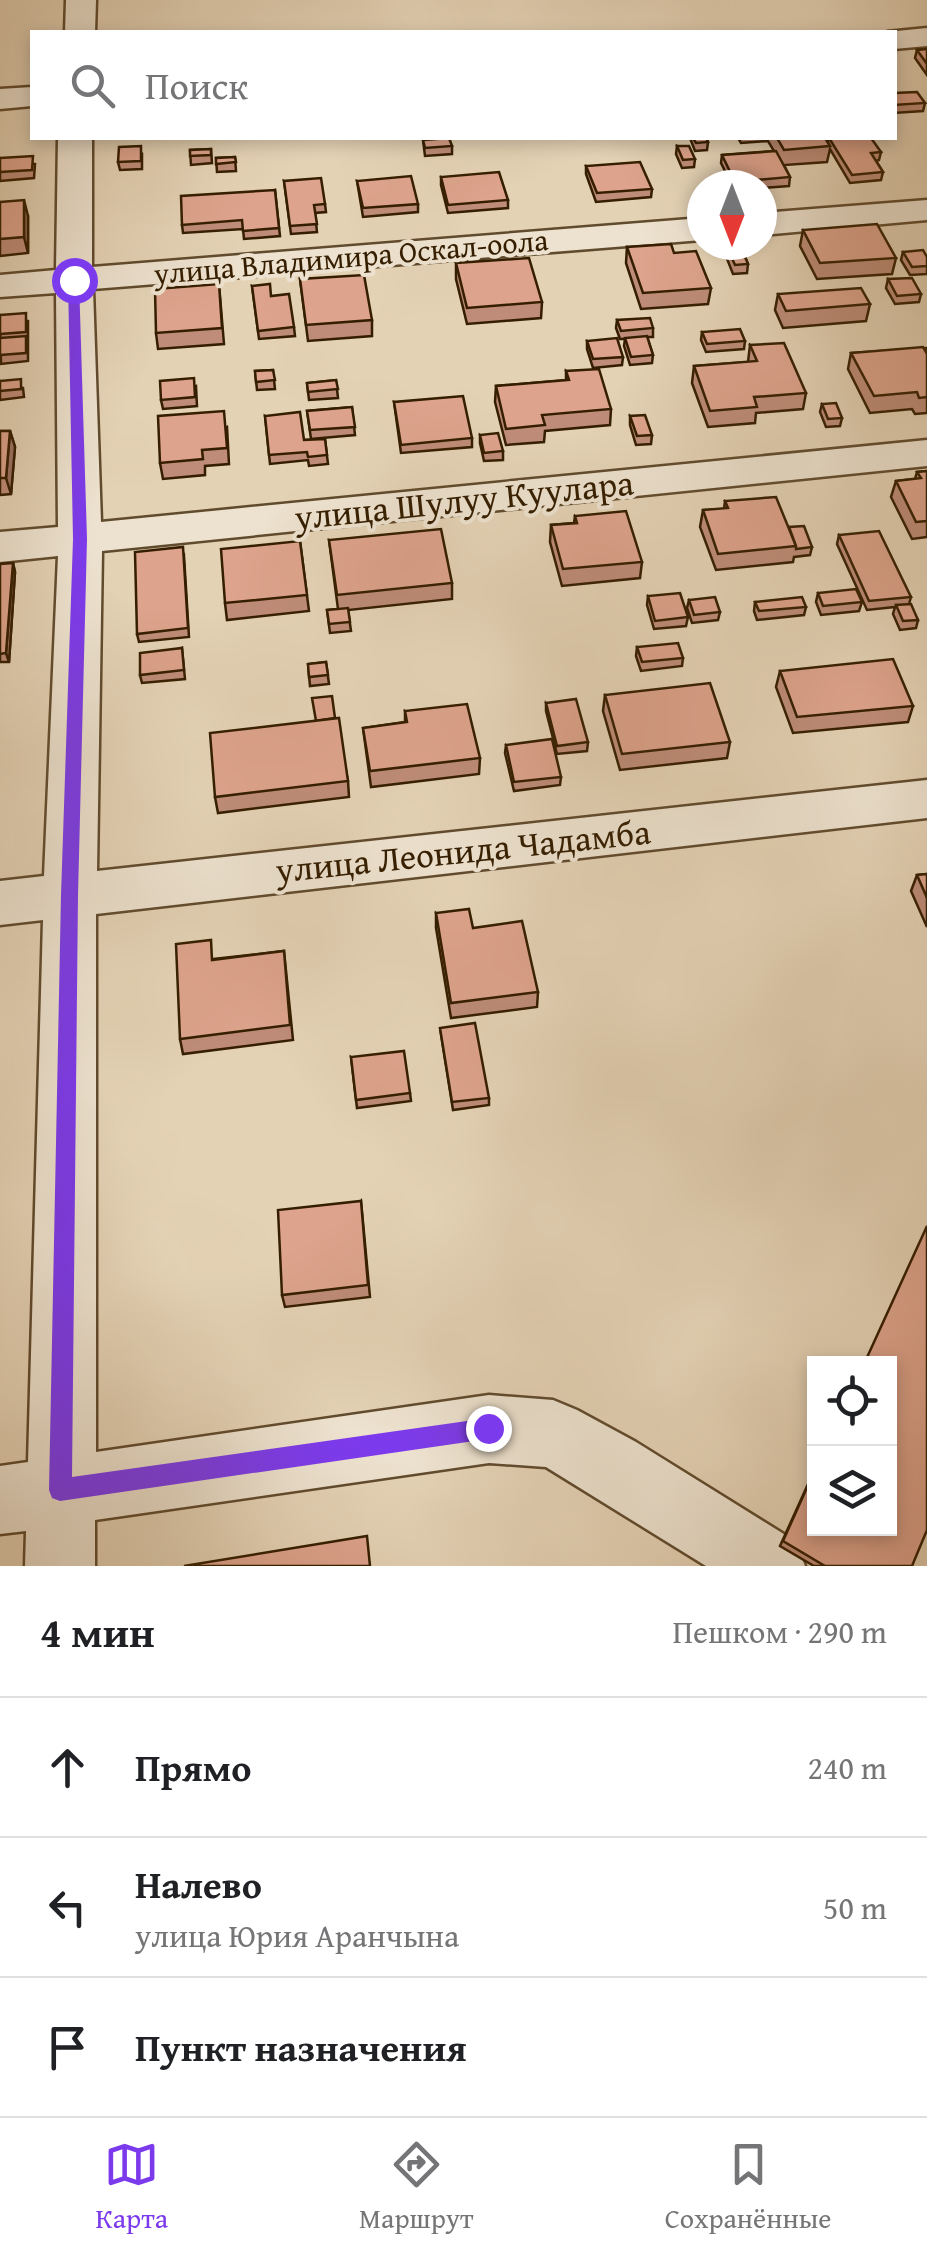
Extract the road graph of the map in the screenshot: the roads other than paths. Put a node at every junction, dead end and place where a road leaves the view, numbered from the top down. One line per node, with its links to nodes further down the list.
1 (82, 0): 2 (street)
2 (80, 30)
3 (927, 38): 4 (street)
4 (897, 40)
5 (30, 97): 6 (street)
6 (0, 99)
7 (76, 140): 11 (street)
8 (927, 210): 9 (street)
9 (777, 223)
10 (687, 230): 11 (street, улица Владимира Оскал-оола)
11 (74, 280): 12 (street, улица Владимира Оскал-оола); 14 (street)
12 (0, 286)
13 (927, 453): 14 (street, улица Шулуу Куулара)
14 (80, 539): 15 (street, улица Шулуу Куулара); 17 (street)
15 (0, 546)
16 (927, 799): 17 (street, улица Леонида Чадамба)
17 (70, 895): 18 (street, улица Леонида Чадамба); 19 (street)
18 (0, 903)
19 (30, 1495): 20 (street); 21 (street)
20 (60, 1566)
21 (770, 1566)

